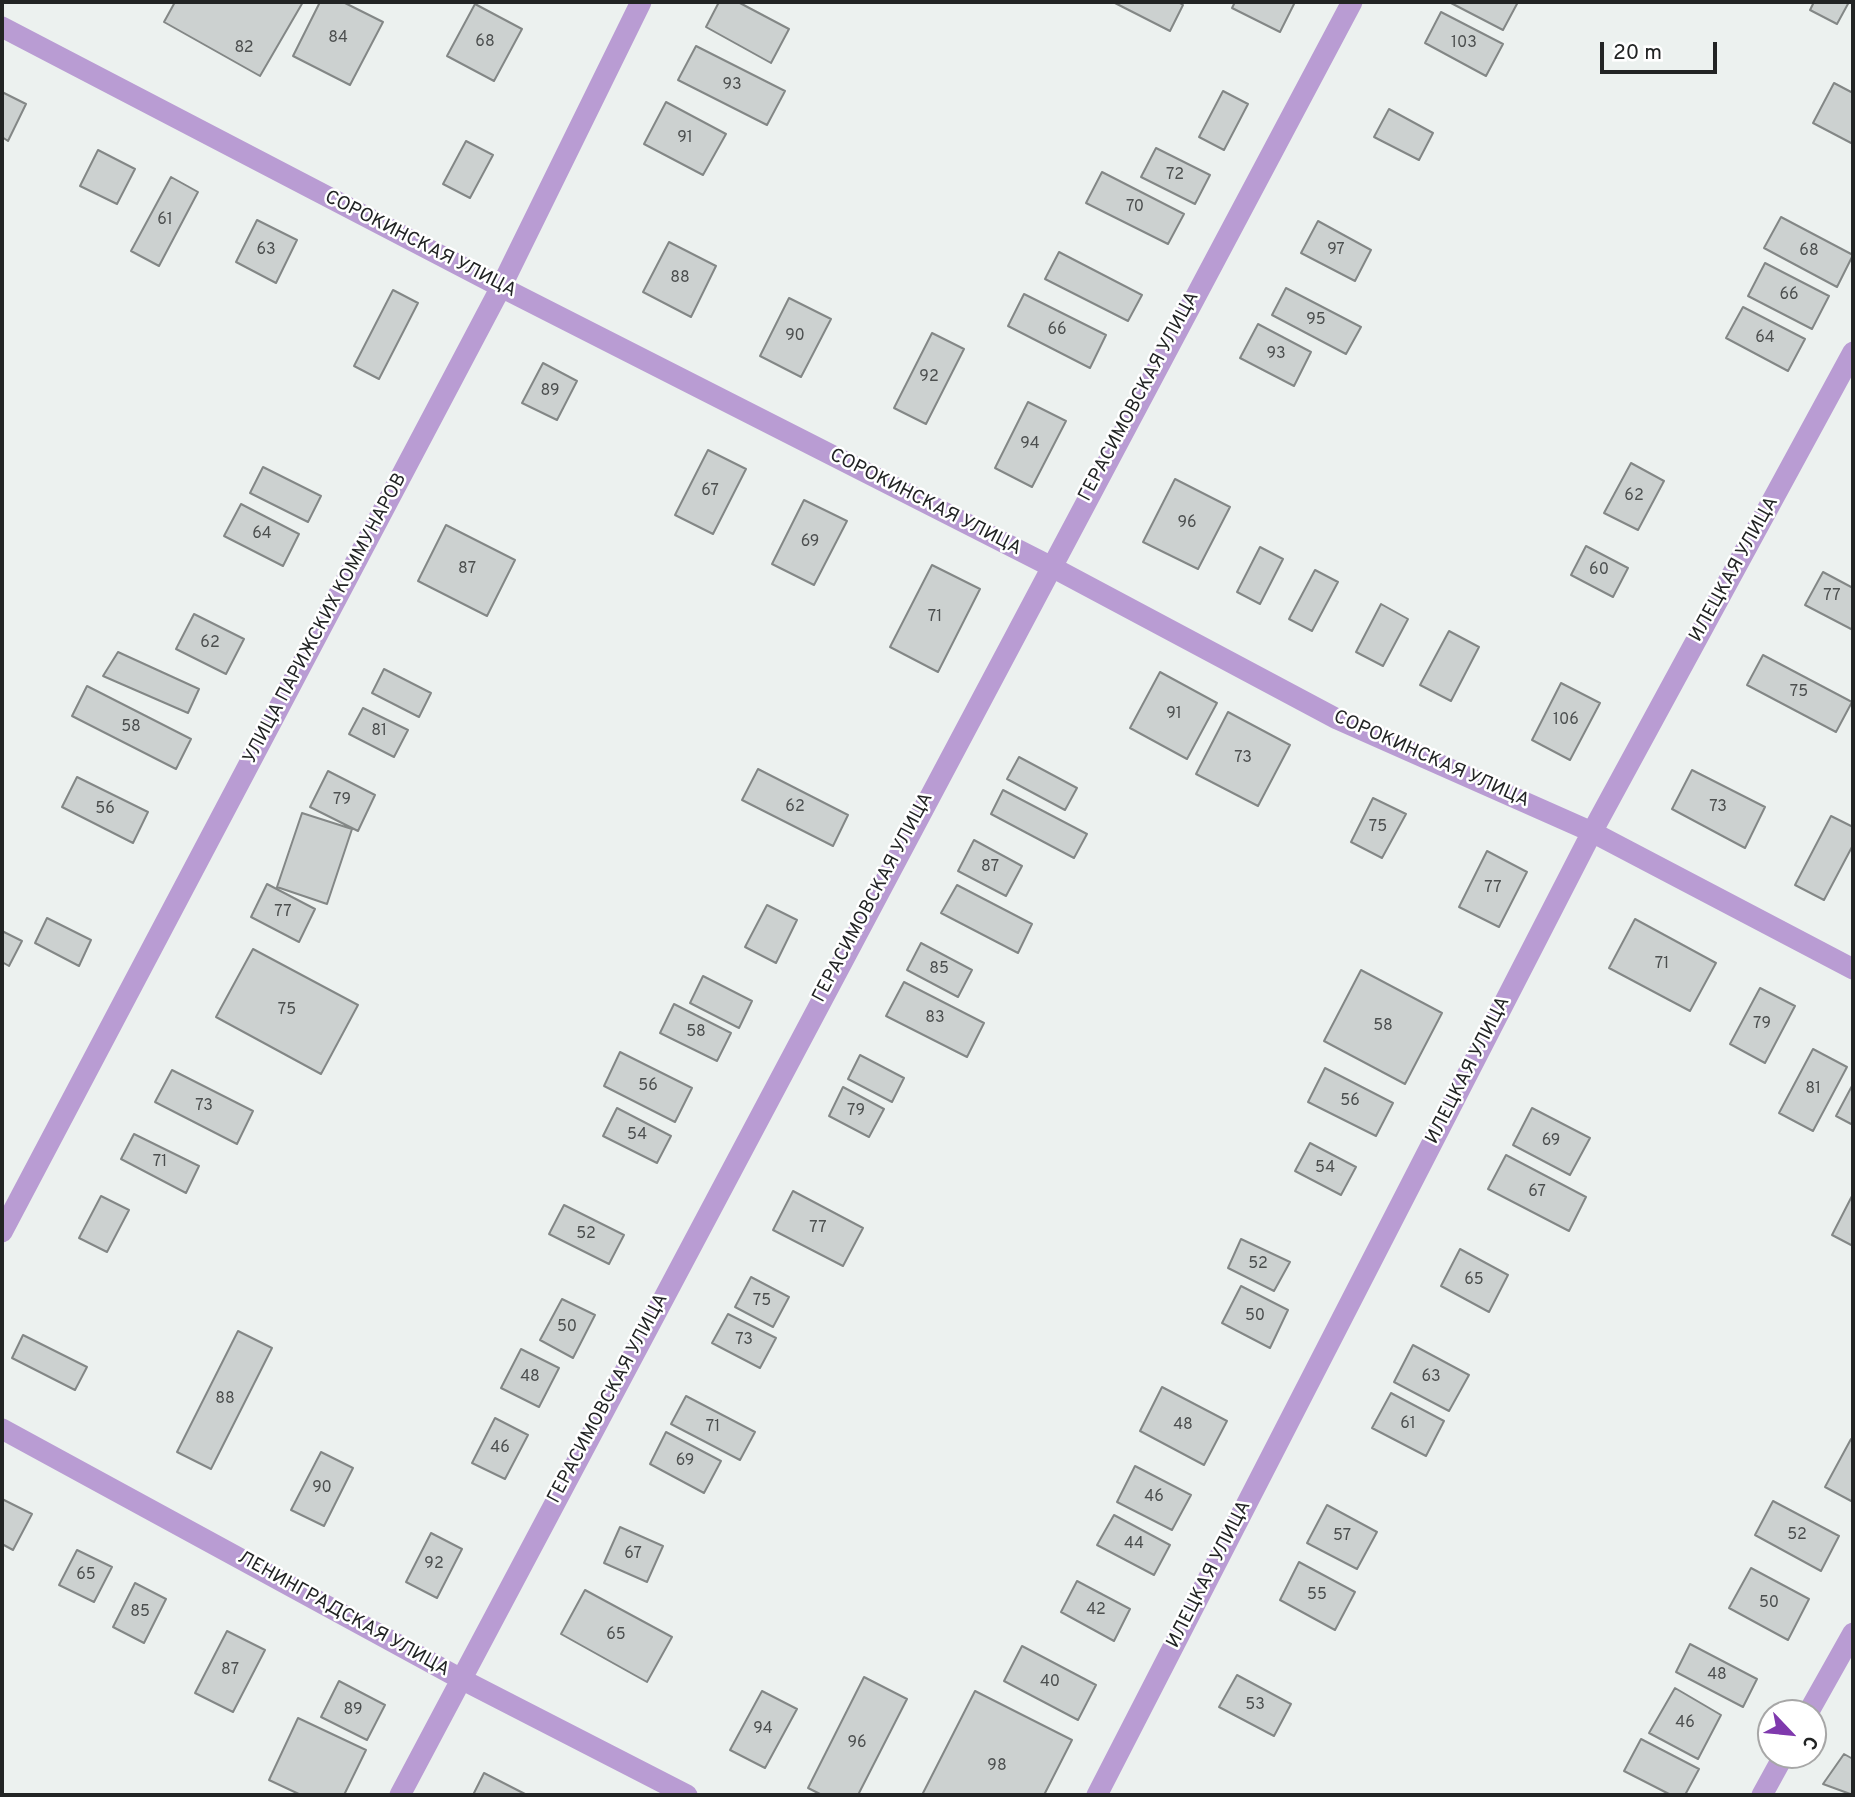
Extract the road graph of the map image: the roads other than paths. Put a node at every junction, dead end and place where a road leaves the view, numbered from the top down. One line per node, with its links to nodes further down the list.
1 (641, 2): 4 (street, УЛИЦА ПАРИЖСКИХ КОММУНАРОВ)
2 (1352, 2): 6 (street, ГЕРАСИМОВСКАЯ УЛИЦА)
3 (2, 27): 4 (street, СОРОКИНСКАЯ УЛИЦА)
4 (501, 287): 6 (street, СОРОКИНСКАЯ УЛИЦА); 9 (street, УЛИЦА ПАРИЖСКИХ КОММУНАРОВ)
5 (1853, 352): 7 (street, ИЛЕЦКАЯ УЛИЦА)
6 (1049, 566): 7 (street, СОРОКИНСКАЯ УЛИЦА); 12 (street, ГЕРАСИМОВСКАЯ УЛИЦА)
7 (1592, 832): 8 (street, СОРОКИНСКАЯ УЛИЦА); 17 (street, ИЛЕЦКАЯ УЛИЦА)
8 (1853, 969)
9 (2, 1232)
10 (2, 1429): 12 (street, ЛЕНИНГРАДСКАЯ УЛИЦА)
11 (1853, 1633): 13 (street)
12 (461, 1679): 15 (street, ГЕРАСИМОВСКАЯ УЛИЦА); 16 (street, ЛЕНИНГРАДСКАЯ УЛИЦА)
13 (1816, 1699)
14 (1776, 1769): 18 (street)
15 (400, 1795)
16 (687, 1795)
17 (1097, 1795)
18 (1762, 1795)

